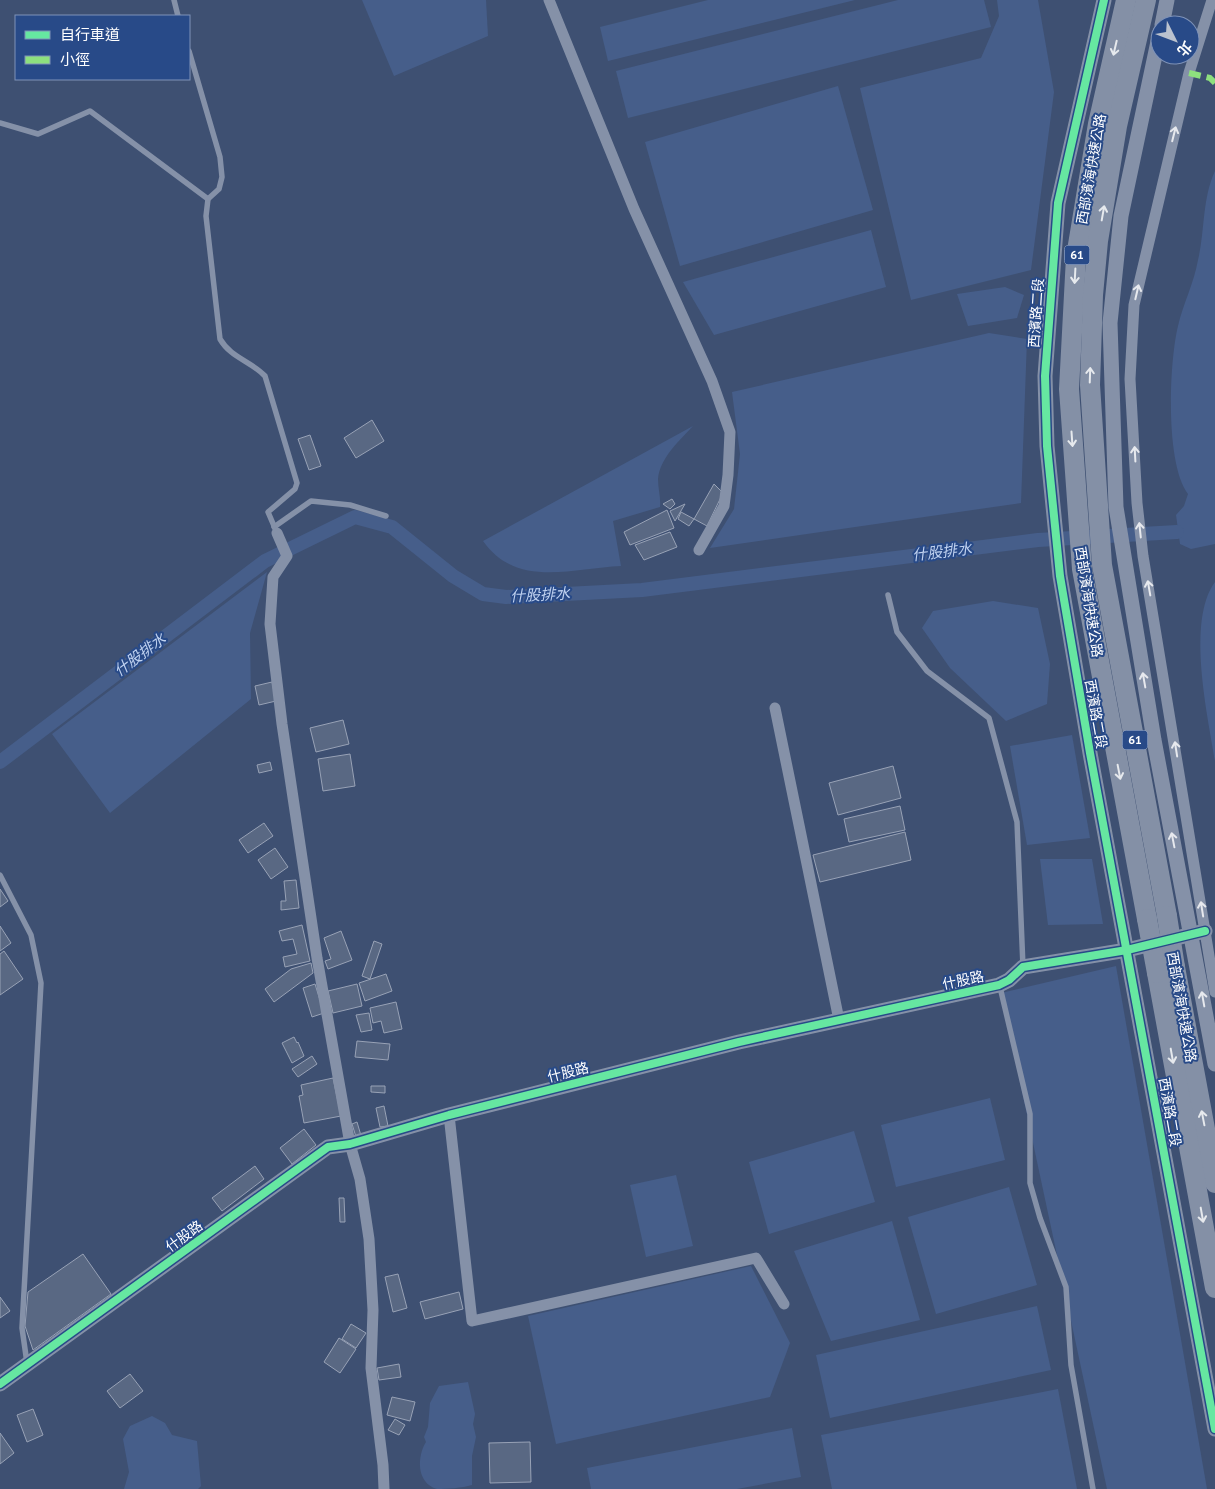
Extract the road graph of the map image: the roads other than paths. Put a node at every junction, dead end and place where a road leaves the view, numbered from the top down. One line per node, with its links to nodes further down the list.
1 (174, 0): 8 (lane)
2 (549, 0): 17 (street)
3 (1104, 0): 22 (street, 西濱路二段)
4 (1126, 0): 24 (highway, 西部濱海快速公路 / 61, one-way to 24, bridge)
5 (1146, 0): 14 (highway, 西部濱海快速公路 / 61, one-way to 5)
6 (1167, 0): 9 (street)
7 (1212, 0): 21 (street, one-way to 7)
8 (178, 15)
9 (1164, 15)
10 (190, 54): 13 (lane)
11 (1153, 65): 14 (street)
12 (0, 123): 13 (lane)
13 (208, 199): 16 (lane)
14 (1108, 509): 21 (street, one-way to 14); 24 (highway, 西部濱海快速公路 / 61, bridge)
15 (386, 516): 16 (lane)
16 (276, 530): 30 (street)
17 (699, 550)
18 (888, 595): 23 (lane)
19 (775, 708): 27 (street)
20 (0, 874): 34 (lane)
21 (1198, 933): 22 (street, 什股路); 26 (street); 28 (street, one-way to 21)
22 (1127, 950): 23 (street, 什股路); 36 (street, 西濱路二段)
23 (1023, 967): 25 (street, 什股路)
24 (1166, 970): 31 (highway, 西部濱海快速公路 / 61, one-way to 24); 32 (highway, 西部濱海快速公路 / 61, one-way to 32)
25 (999, 984): 27 (street, 什股路); 38 (lane)
26 (1215, 992)
27 (839, 1020): 29 (street, 什股路)
28 (1215, 1064)
29 (449, 1115): 30 (street, 什股路); 33 (street)
30 (350, 1144): 34 (street, 什股路); 37 (street)
31 (1215, 1183)
32 (1215, 1288)
33 (784, 1304)
34 (27, 1364): 35 (street, 什股路)
35 (0, 1384)
36 (1215, 1429)
37 (384, 1489)
38 (1093, 1489)

